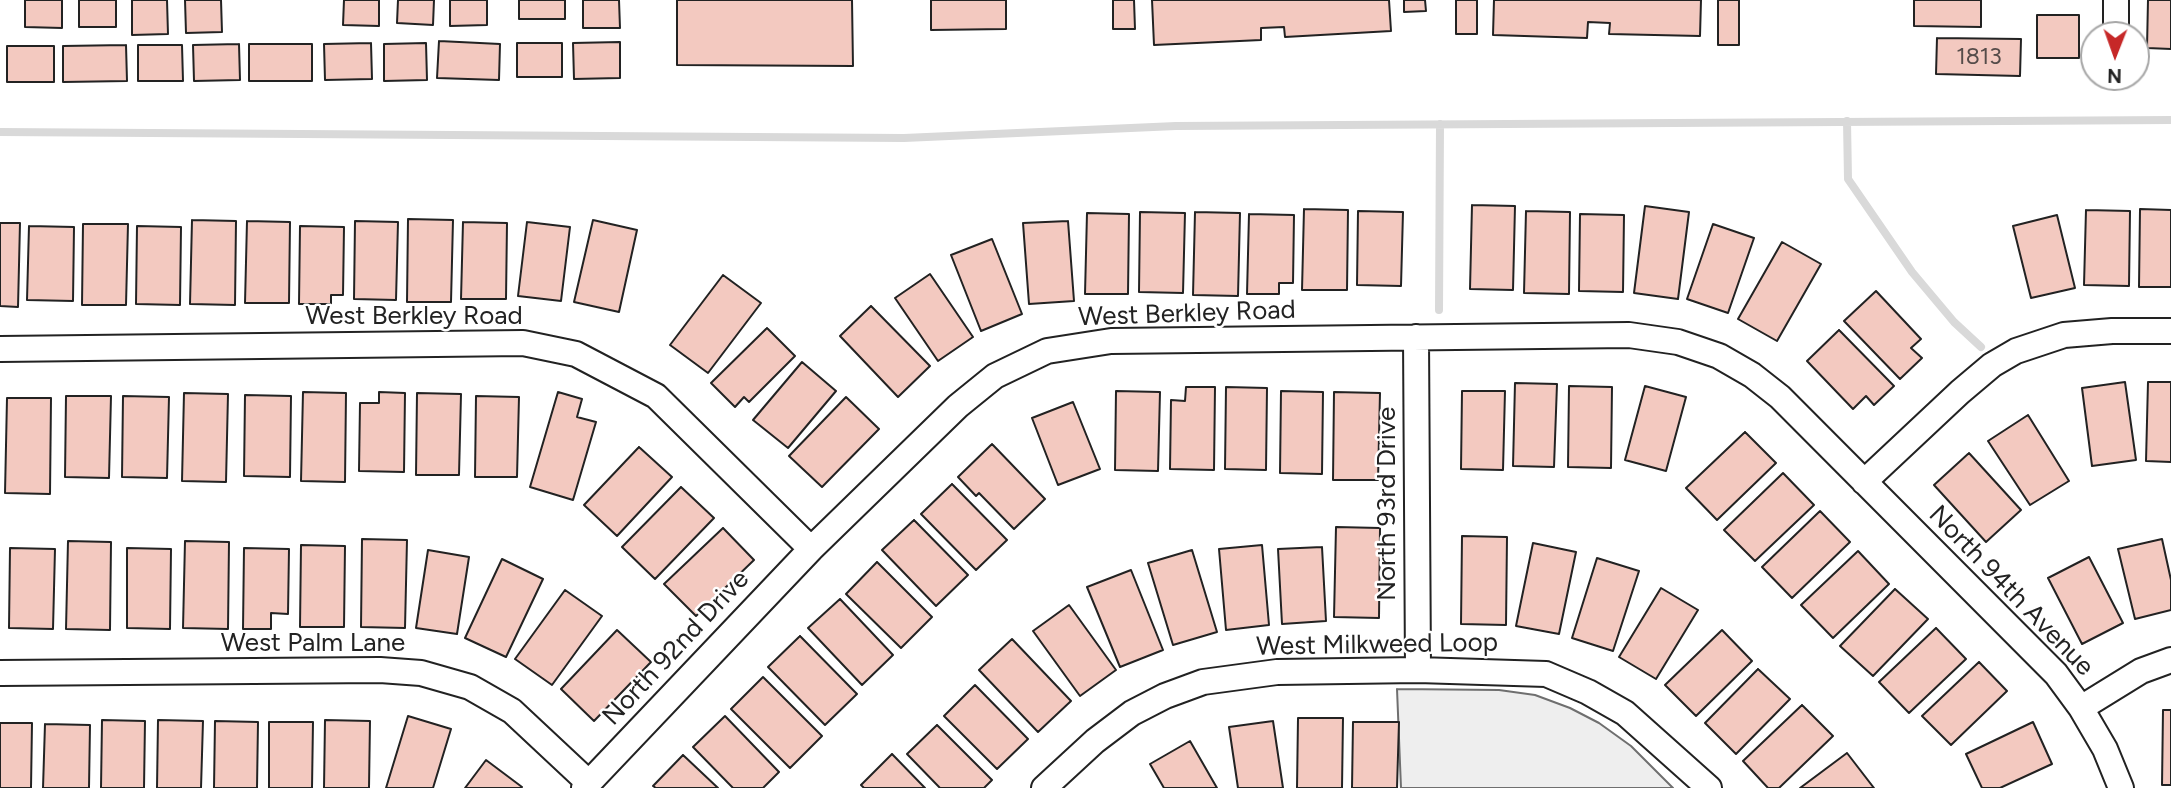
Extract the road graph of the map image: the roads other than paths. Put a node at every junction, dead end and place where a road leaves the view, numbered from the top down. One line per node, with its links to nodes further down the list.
1 (2116, 0): 2 (street)
2 (2116, 21)
3 (2171, 331): 6 (street)
4 (1416, 337): 6 (street, West Berkley Road); 7 (street, West Berkley Road); 9 (street, North 93rd Drive)
5 (0, 349): 7 (street, West Berkley Road)
6 (1864, 482): 11 (street, North 94th Avenue)
7 (811, 549): 12 (street, North 92nd Drive)
8 (2171, 660): 11 (street)
9 (1418, 670): 13 (street, West Milkweed Loop); 14 (street, West Milkweed Loop)
10 (0, 673): 12 (street, West Palm Lane)
11 (2081, 708): 15 (street, North 94th Avenue)
12 (587, 786)
13 (1044, 788)
14 (1709, 788)
15 (2121, 788)

